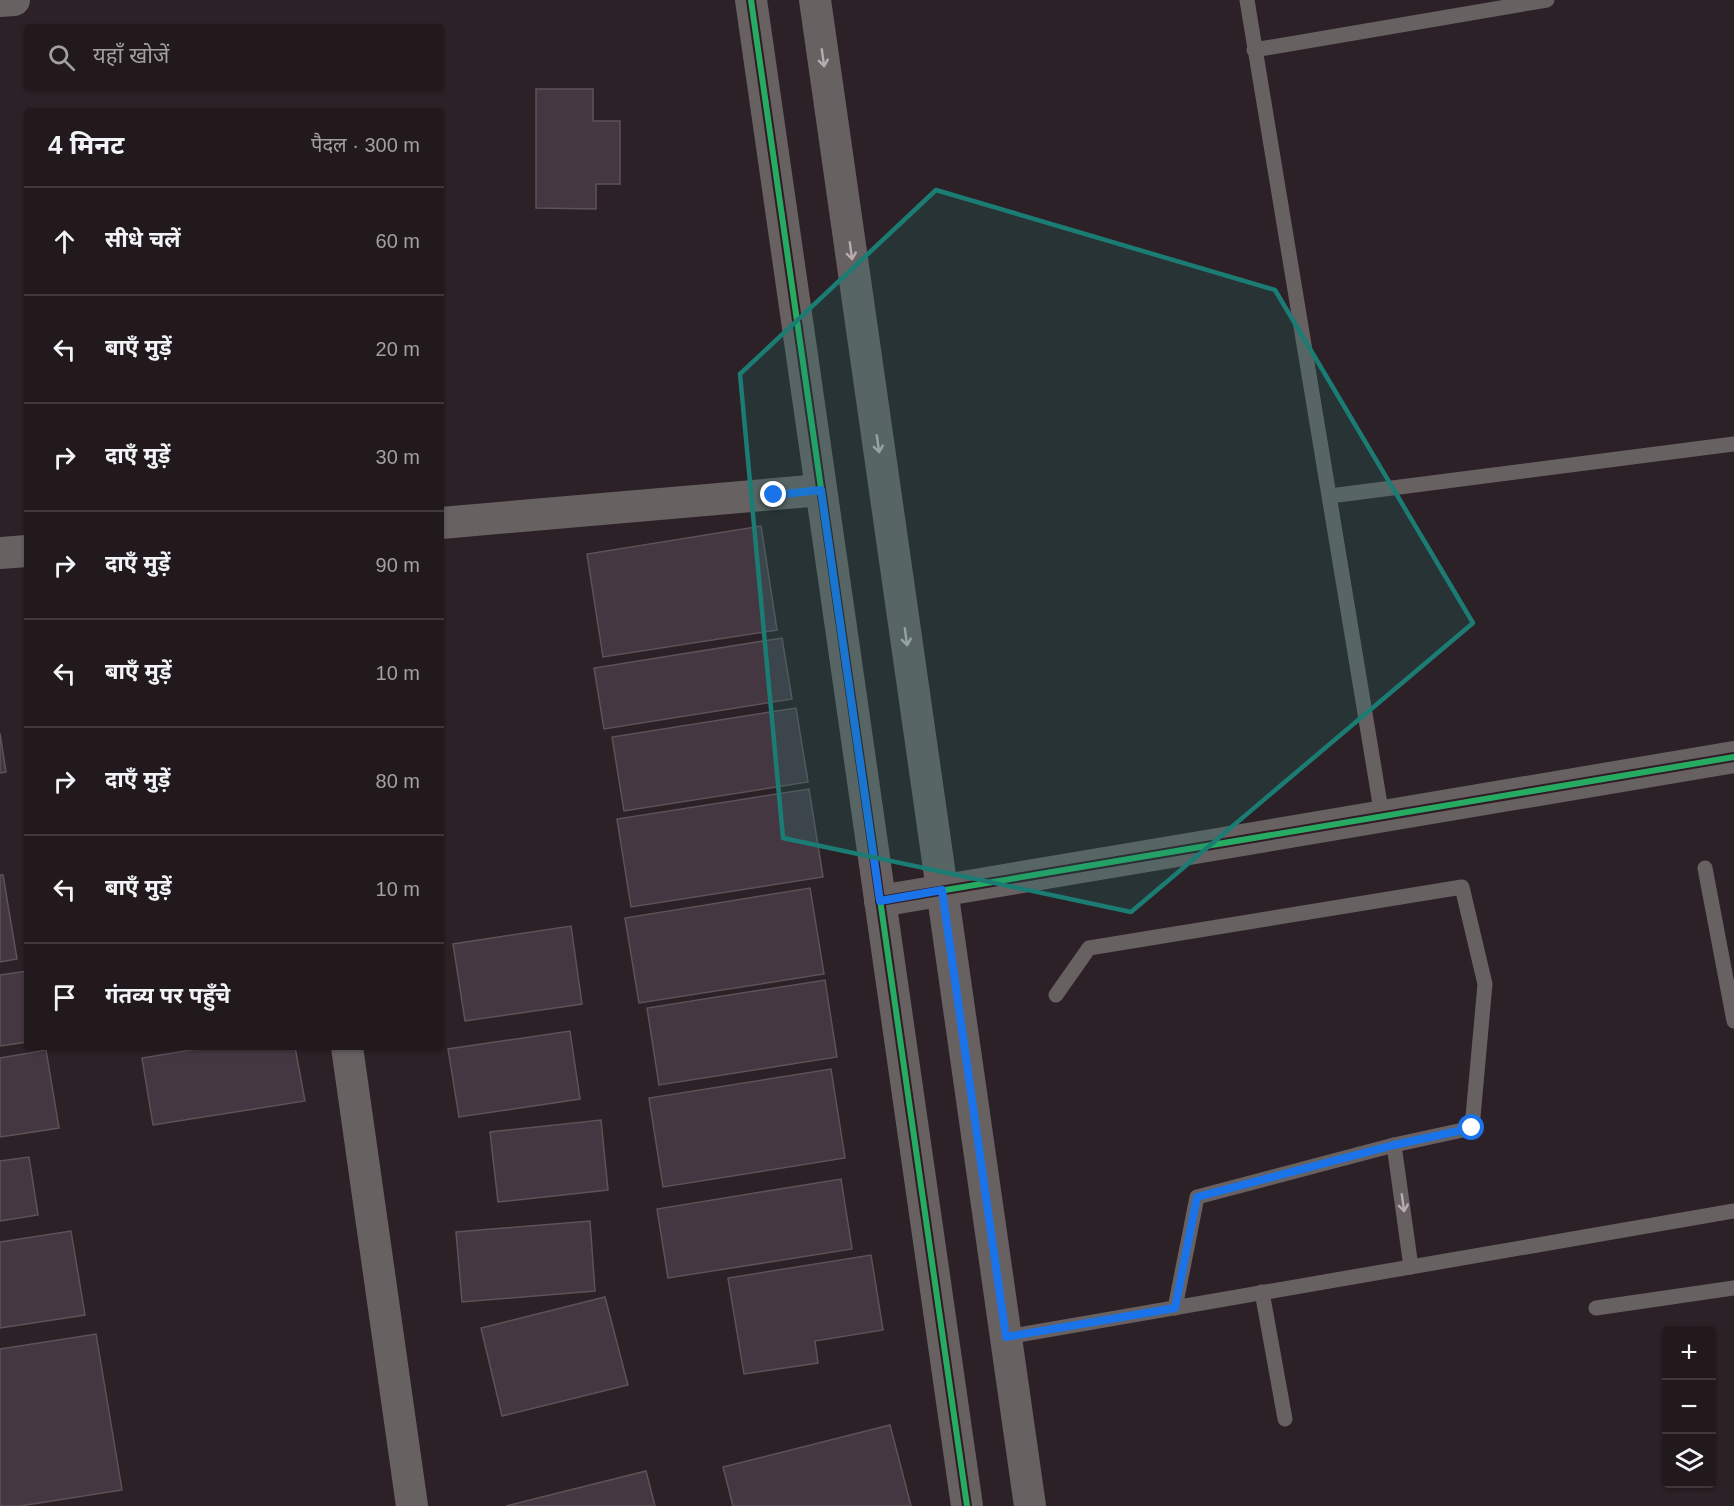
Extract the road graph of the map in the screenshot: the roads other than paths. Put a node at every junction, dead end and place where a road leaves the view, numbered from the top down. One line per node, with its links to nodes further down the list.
1 (14, 0): 6 (street)
2 (751, 0): 9 (street)
3 (814, 0): 17 (street, one-way to 17)
4 (1247, 0): 7 (lane)
5 (1547, 0): 7 (lane)
6 (0, 1)
7 (1254, 50): 10 (lane)
8 (1734, 444): 10 (lane)
9 (821, 490): 11 (street); 18 (street)
10 (1330, 496): 15 (lane)
11 (444, 523)
12 (24, 551): 13 (street)
13 (0, 553)
14 (1734, 757): 15 (street)
15 (1382, 816): 17 (street)
16 (1705, 868): 20 (lane)
17 (942, 890): 18 (street); 29 (street)
18 (880, 901): 32 (street)
19 (1056, 995): 22 (lane)
20 (1734, 1021)
21 (347, 1050): 31 (street)
22 (1394, 1145): 24 (lane, one-way to 24); 27 (lane)
23 (1734, 1211): 24 (lane)
24 (1412, 1267): 26 (lane)
25 (1734, 1288): 28 (lane)
26 (1262, 1292): 27 (lane); 30 (lane)
27 (1175, 1308): 29 (lane)
28 (1596, 1308)
29 (1006, 1337): 33 (street)
30 (1285, 1419)
31 (412, 1506)
32 (966, 1506)
33 (1030, 1506)

